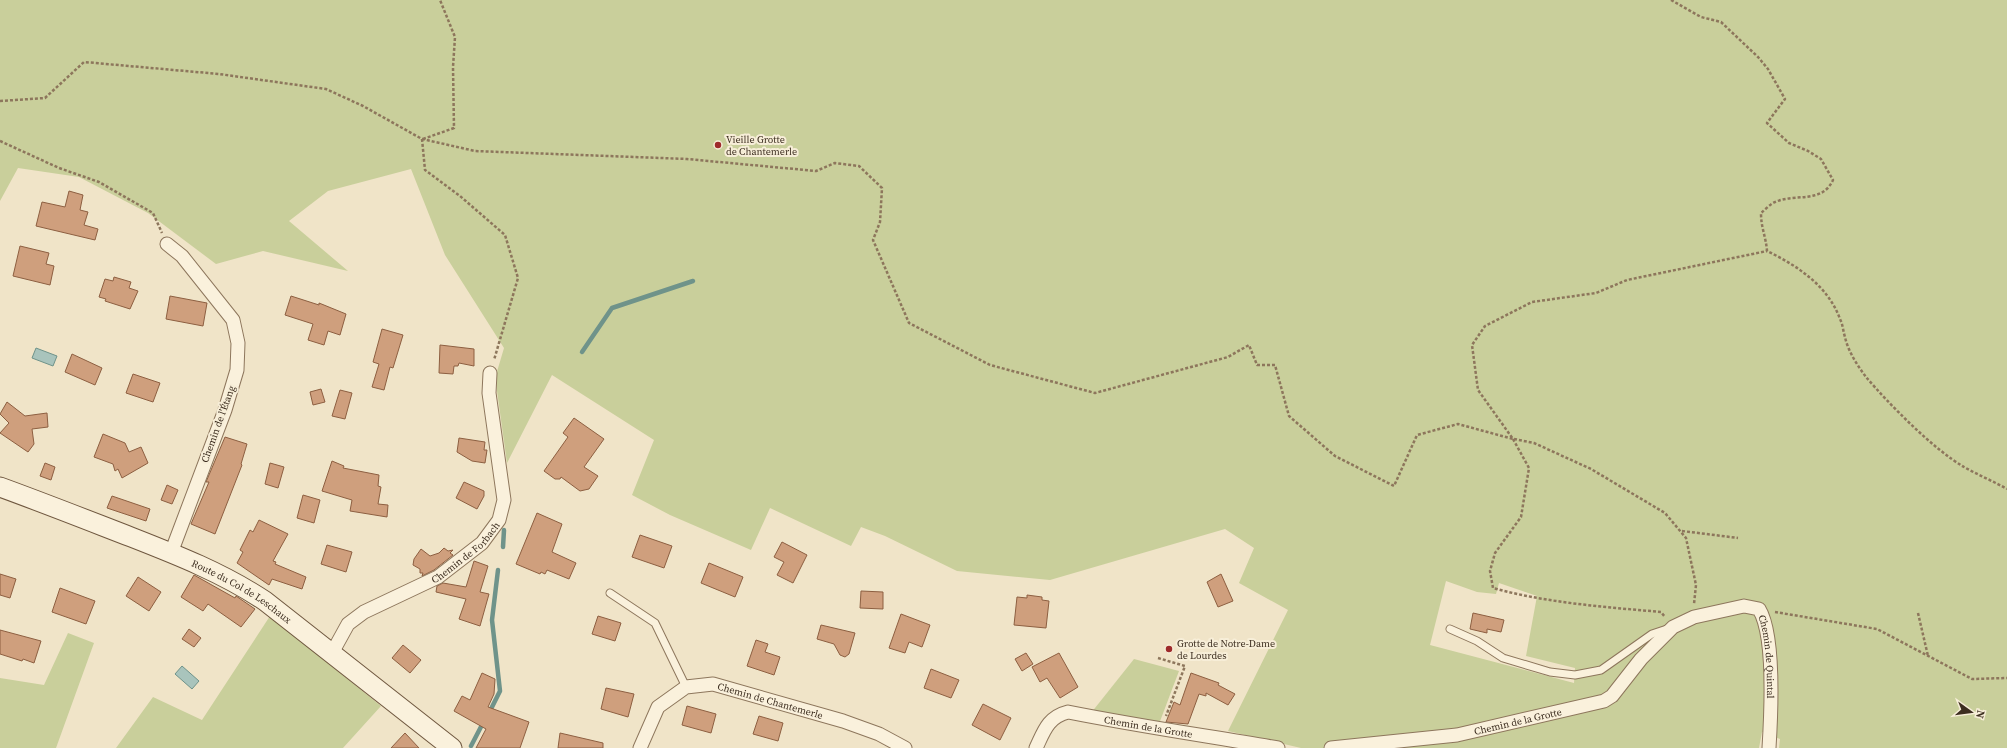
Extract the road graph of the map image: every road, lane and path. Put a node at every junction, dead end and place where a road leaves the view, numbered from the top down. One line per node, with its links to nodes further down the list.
1 (440, 0): 4 (path)
2 (1671, 0): 7 (path)
3 (0, 101): 4 (path)
4 (422, 139): 8 (path); 9 (path)
5 (0, 141): 6 (path)
6 (167, 244): 14 (street, Chemin de l'Étang)
7 (1767, 251): 9 (path); 11 (path)
8 (490, 373): 21 (street, Chemin de Forbach)
9 (1514, 439): 12 (path); 19 (path)
10 (0, 487): 14 (main road, Route du Col de Leschaux)
11 (2007, 489)
12 (1681, 531): 13 (path); 18 (path)
13 (1738, 538)
14 (171, 553): 21 (main road, Route du Col de Leschaux)
15 (610, 593): 25 (lane)
16 (1759, 609): 18 (street, Chemin de Quintal); 22 (path); 33 (street, Chemin de Quintal)
17 (1918, 613): 22 (path)
18 (1694, 617): 19 (street, Chemin de Quintal)
19 (1673, 627): 20 (lane); 32 (street, Chemin de la Grotte)
20 (1450, 629)
21 (332, 653): 27 (main road, Route du Col de Leschaux)
22 (1928, 656): 24 (path)
23 (1158, 658): 26 (path)
24 (2007, 678)
25 (686, 687): 28 (street, Chemin de Chantemerle); 29 (street, Chemin de Chantemerle)
26 (1161, 730): 30 (street, Chemin de la Grotte); 31 (street, Chemin de la Grotte)
27 (452, 748)
28 (640, 748)
29 (905, 748)
30 (1036, 748)
31 (1278, 748)
32 (1331, 748)
33 (1769, 748)

